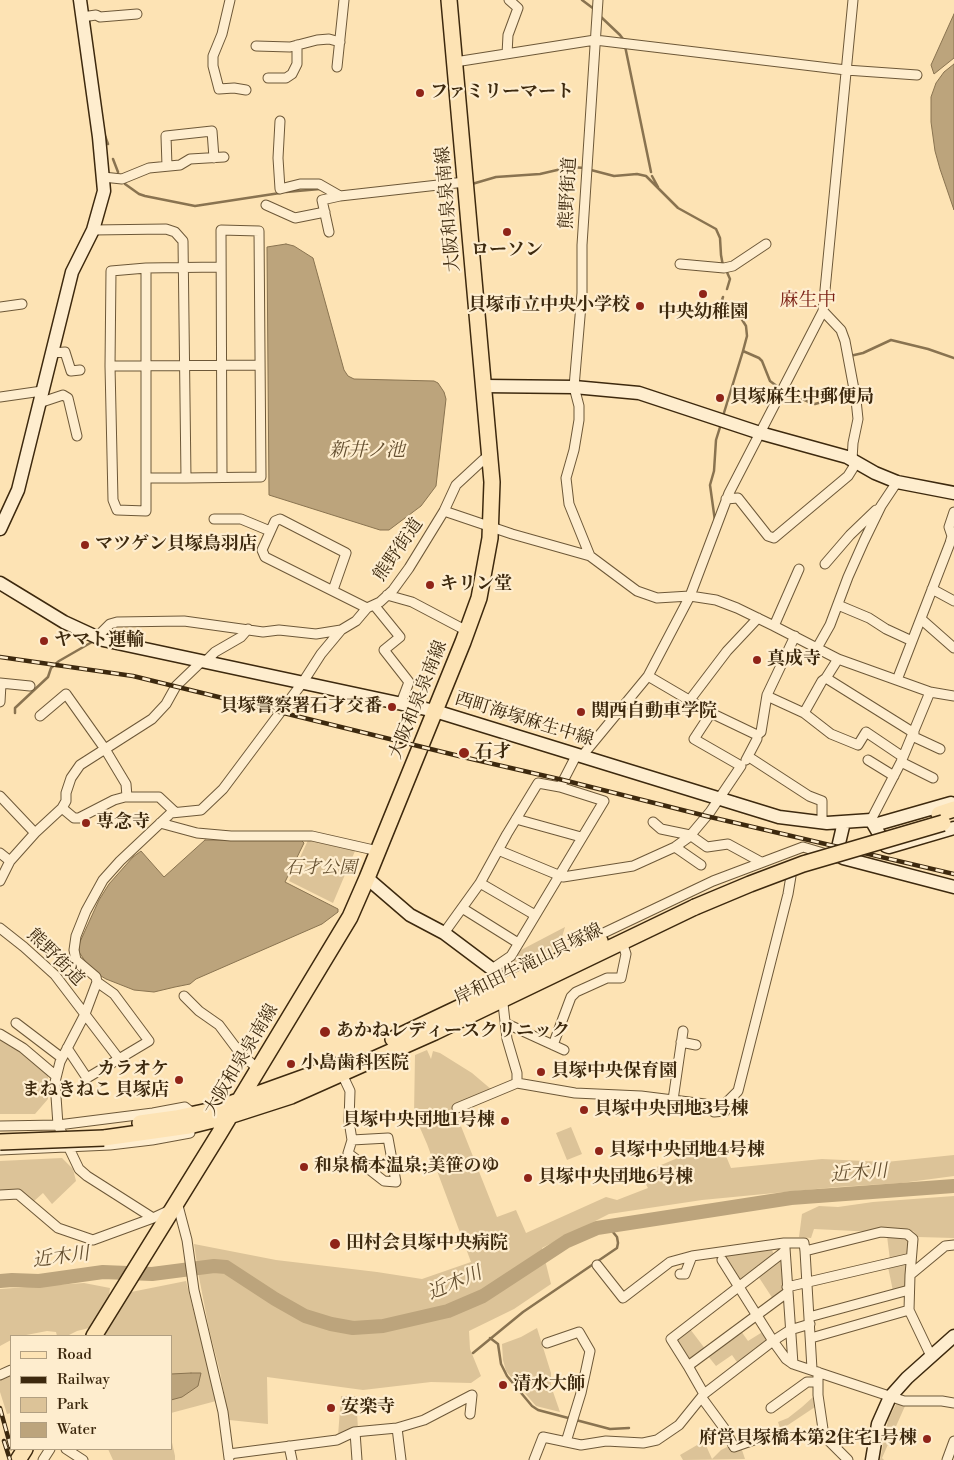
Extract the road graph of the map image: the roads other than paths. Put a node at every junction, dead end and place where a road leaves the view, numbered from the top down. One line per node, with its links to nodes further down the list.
1 (80, 0): 9 (street)
2 (230, 0): 20 (street)
3 (344, 0): 11 (street)
4 (449, 0): 15 (main road, 大阪和泉泉南線)
5 (509, 0): 14 (street)
6 (598, 0): 10 (street, 熊野街道)
7 (853, 0): 17 (street)
8 (137, 14): 9 (street)
9 (82, 17): 25 (street)
10 (595, 40): 14 (street); 17 (street); 48 (street, 熊野街道)
11 (340, 42): 12 (street); 16 (street)
12 (297, 45): 13 (street); 19 (street)
13 (256, 46)
14 (508, 54): 15 (street)
15 (455, 62): 26 (main road, 大阪和泉泉南線)
16 (337, 66)
17 (846, 70): 18 (street); 39 (street)
18 (917, 75)
19 (268, 78)
20 (246, 90)
21 (280, 121): 27 (street)
22 (224, 157): 23 (street)
23 (214, 158): 24 (street); 24 (street)
24 (168, 166): 25 (street)
25 (104, 177): 30 (street)
26 (465, 182): 27 (street); 47 (main road, 大阪和泉泉南線)
27 (340, 196): 29 (street)
28 (266, 205): 29 (street)
29 (325, 212): 31 (street)
30 (93, 230): 36 (street); 40 (street)
31 (329, 232)
32 (766, 244): 33 (street)
33 (680, 264)
34 (221, 267): 36 (street); 42 (street); 43 (street)
35 (146, 268): 36 (street); 44 (street); 45 (street)
36 (184, 268): 41 (street)
37 (22, 304): 38 (street)
38 (0, 307)
39 (823, 311): 51 (street); 54 (street)
40 (52, 353): 46 (street); 50 (street)
41 (185, 365): 42 (street); 45 (street); 57 (street)
42 (222, 365): 43 (street); 55 (street)
43 (260, 365): 55 (street)
44 (110, 366): 45 (street); 56 (street)
45 (146, 366): 56 (street)
46 (80, 370)
47 (484, 386): 48 (street); 53 (main road, 大阪和泉泉南線)
48 (574, 387): 51 (street); 68 (street, 熊野街道)
49 (0, 397): 50 (street)
50 (41, 397): 52 (street); 66 (street)
51 (760, 433): 54 (street); 60 (street)
52 (77, 436)
53 (489, 456): 62 (street, 熊野街道); 65 (main road, 大阪和泉泉南線)
54 (853, 460): 58 (street); 60 (street)
55 (222, 477): 57 (street)
56 (146, 478): 57 (street)
57 (186, 478)
58 (897, 482): 59 (street); 61 (street)
59 (954, 493)
60 (726, 499): 75 (street)
61 (881, 506): 69 (street); 77 (street)
62 (444, 512): 65 (street); 74 (street, 熊野街道)
63 (954, 512): 72 (street)
64 (214, 519): 67 (street)
65 (492, 527): 68 (street); 84 (main road, 大阪和泉泉南線)
66 (0, 529)
67 (270, 531): 73 (street); 73 (street)
68 (590, 556): 75 (street)
69 (825, 564)
70 (799, 569): 81 (street)
71 (0, 583): 86 (street, 西町海塚麻生中線)
72 (932, 589): 76 (street); 80 (street)
73 (333, 590): 78 (street)
74 (387, 595): 78 (street, 熊野街道); 84 (street)
75 (690, 596): 79 (street); 92 (street)
76 (954, 601)
77 (838, 605): 87 (street); 88 (street)
78 (371, 606): 83 (street, 熊野街道); 103 (street)
79 (758, 618): 81 (street); 101 (street)
80 (921, 619): 87 (street); 89 (street)
81 (774, 626): 85 (street)
82 (248, 629): 83 (street, 熊野街道); 86 (street, 熊野街道); 91 (street)
83 (341, 630): 95 (street)
84 (468, 630): 104 (main road, 大阪和泉泉南線)
85 (794, 636): 88 (street); 99 (street)
86 (97, 637): 91 (street, 西町海塚麻生中線)
87 (912, 641): 94 (street)
88 (817, 648): 90 (street)
89 (954, 648)
90 (838, 659): 93 (street); 94 (street)
91 (204, 661): 95 (street, 西町海塚麻生中線); 110 (street)
92 (648, 676): 101 (street); 112 (street)
93 (826, 678): 106 (street); 108 (street)
94 (897, 680): 98 (street)
95 (302, 682): 103 (street, 西町海塚麻生中線); 127 (street)
96 (1, 683): 97 (street); 102 (street)
97 (30, 686)
98 (930, 692): 100 (street); 108 (street)
99 (767, 696): 106 (street); 109 (street)
100 (954, 696)
101 (689, 701): 105 (street)
102 (0, 702)
103 (401, 703): 104 (street, 西町海塚麻生中線)
104 (435, 711): 112 (street, 西町海塚麻生中線); 140 (main road, 大阪和泉泉南線)
105 (711, 713): 109 (street); 116 (street)
106 (804, 713): 114 (street)
107 (40, 716): 110 (street)
108 (913, 734): 111 (street); 114 (street)
109 (757, 735): 113 (street)
110 (105, 749): 121 (street); 125 (street)
111 (940, 749)
112 (579, 755): 119 (street); 122 (street, 西町海塚麻生中線)
113 (749, 756): 116 (street); 131 (street)
114 (902, 759): 117 (street); 118 (street)
115 (868, 760): 117 (street)
116 (741, 766): 122 (street)
117 (894, 776): 133 (street)
118 (933, 778)
119 (560, 787): 128 (street); 137 (street)
120 (0, 796): 124 (street)
121 (127, 797): 125 (street); 127 (street)
122 (718, 798): 131 (street, 西町海塚麻生中線); 136 (street)
123 (954, 802): 133 (street, 西町海塚麻生中線)
124 (6, 804): 126 (street); 135 (street)
125 (62, 808): 135 (street)
126 (0, 812)
127 (175, 812): 134 (street)
128 (516, 819): 137 (street); 139 (street)
129 (949, 819): 133 (street); 153 (main road, 岸和田牛滝山貝塚線, bridge)
130 (652, 822): 136 (street)
131 (822, 822): 132 (street, 西町海塚麻生中線)
132 (844, 822): 133 (street, 西町海塚麻生中線); 143 (street)
133 (873, 822)
134 (160, 823): 140 (street); 163 (street)
135 (35, 833): 144 (street)
136 (690, 835): 138 (street); 145 (street)
137 (581, 837): 148 (street)
138 (675, 847): 146 (street); 148 (street)
139 (498, 850): 148 (street); 151 (street)
140 (378, 851): 149 (main road, 大阪和泉泉南線)
141 (787, 852): 143 (street); 145 (street); 147 (street)
142 (0, 853): 144 (street)
143 (839, 857): 147 (street); 152 (street)
144 (10, 861): 150 (street)
145 (760, 862): 162 (street)
146 (701, 865)
147 (793, 875): 159 (street); 186 (street)
148 (558, 876): 155 (street)
149 (367, 878): 157 (street); 178 (main road, 大阪和泉泉南線)
150 (0, 881)
151 (480, 883): 154 (street); 155 (street)
152 (954, 887)
153 (693, 903): 160 (main road, 岸和田牛滝山貝塚線); 162 (main road, 岸和田牛滝山貝塚線)
154 (462, 908): 157 (street); 158 (street)
155 (535, 916): 158 (street)
156 (0, 928): 166 (street, 熊野街道)
157 (444, 933): 161 (street)
158 (518, 943): 161 (street)
159 (624, 948): 160 (street); 172 (street)
160 (590, 957): 164 (main road, 岸和田牛滝山貝塚線)
161 (492, 969): 164 (street)
162 (530, 974): 164 (main road, 岸和田牛滝山貝塚線)
163 (97, 982): 166 (street); 177 (street)
164 (502, 994): 168 (street); 179 (main road, 岸和田牛滝山貝塚線); 183 (main road, 岸和田牛滝山貝塚線)
165 (184, 996): 178 (street)
166 (85, 1014): 174 (street); 177 (street, 熊野街道)
167 (16, 1022): 176 (street)
168 (505, 1024): 172 (street); 181 (street)
169 (682, 1031): 171 (street)
170 (0, 1034): 180 (street)
171 (681, 1042): 173 (street); 182 (street)
172 (553, 1045): 175 (street)
173 (696, 1045)
174 (67, 1048): 176 (street); 177 (street)
175 (564, 1050)
176 (62, 1058): 180 (street)
177 (119, 1059)
178 (258, 1069): 183 (main road, 大阪和泉泉南線)
179 (342, 1074): 187 (main road, 岸和田牛滝山貝塚線); 193 (street)
180 (56, 1076): 189 (street)
181 (518, 1083): 182 (street); 185 (street)
182 (673, 1100): 184 (street)
183 (237, 1102): 187 (main road, 大阪和泉泉南線); 188 (main road, 岸和田牛滝山貝塚線)
184 (700, 1102)
185 (457, 1108)
186 (714, 1112)
187 (229, 1116): 188 (main road, 岸和田牛滝山貝塚線); 198 (main road, 大阪和泉泉南線)
188 (197, 1119): 189 (street); 192 (main road, 岸和田牛滝山貝塚線); 195 (street)
189 (58, 1125): 190 (street); 195 (street)
190 (0, 1126)
191 (0, 1132): 192 (main road, 岸和田牛滝山貝塚線)
192 (103, 1133): 194 (main road, 岸和田牛滝山貝塚線, bridge)
193 (352, 1140): 193 (street)
194 (0, 1142)
195 (68, 1148): 196 (street); 199 (street)
196 (0, 1150)
197 (0, 1195): 199 (street)
198 (175, 1205): 199 (street); 217 (main road, 大阪和泉泉南線); 239 (street)
199 (153, 1218)
200 (954, 1245): 208 (street)
201 (785, 1247): 202 (street); 203 (street); 210 (street); 211 (street)
202 (805, 1251): 204 (street); 209 (street)
203 (692, 1256): 206 (street); 207 (street)
204 (911, 1258): 208 (street); 209 (street)
205 (722, 1260): 210 (street)
206 (597, 1265)
207 (680, 1274)
208 (910, 1275): 212 (street)
209 (807, 1283): 211 (street); 215 (street)
210 (739, 1286): 214 (street); 224 (street)
211 (787, 1289): 214 (street); 216 (street)
212 (909, 1290): 213 (street); 215 (street)
213 (909, 1310): 219 (street); 222 (street)
214 (756, 1316): 220 (street); 224 (street)
215 (809, 1320): 216 (street); 219 (street)
216 (790, 1330): 220 (street); 223 (street)
217 (91, 1335)
218 (954, 1336): 222 (street)
219 (811, 1338): 225 (street)
220 (773, 1341): 223 (street); 227 (street)
221 (547, 1343): 236 (street)
222 (931, 1356): 228 (street)
223 (793, 1364): 225 (street)
224 (688, 1366): 227 (street)
225 (815, 1370): 226 (street); 228 (street)
226 (818, 1382): 230 (street); 245 (street)
227 (703, 1396): 234 (street); 236 (street)
228 (890, 1397): 229 (street); 246 (street)
229 (954, 1402)
230 (771, 1408)
231 (470, 1414): 232 (street)
232 (397, 1428): 233 (street); 243 (street)
233 (355, 1432): 237 (street); 242 (street)
234 (774, 1433)
235 (954, 1441): 247 (street)
236 (566, 1442): 244 (street)
237 (289, 1446): 239 (street); 241 (street)
238 (68, 1450): 240 (street)
239 (229, 1457)
240 (83, 1460)
241 (292, 1460)
242 (357, 1460)
243 (401, 1460)
244 (534, 1460)
245 (848, 1460)
246 (872, 1460)
247 (947, 1460)

